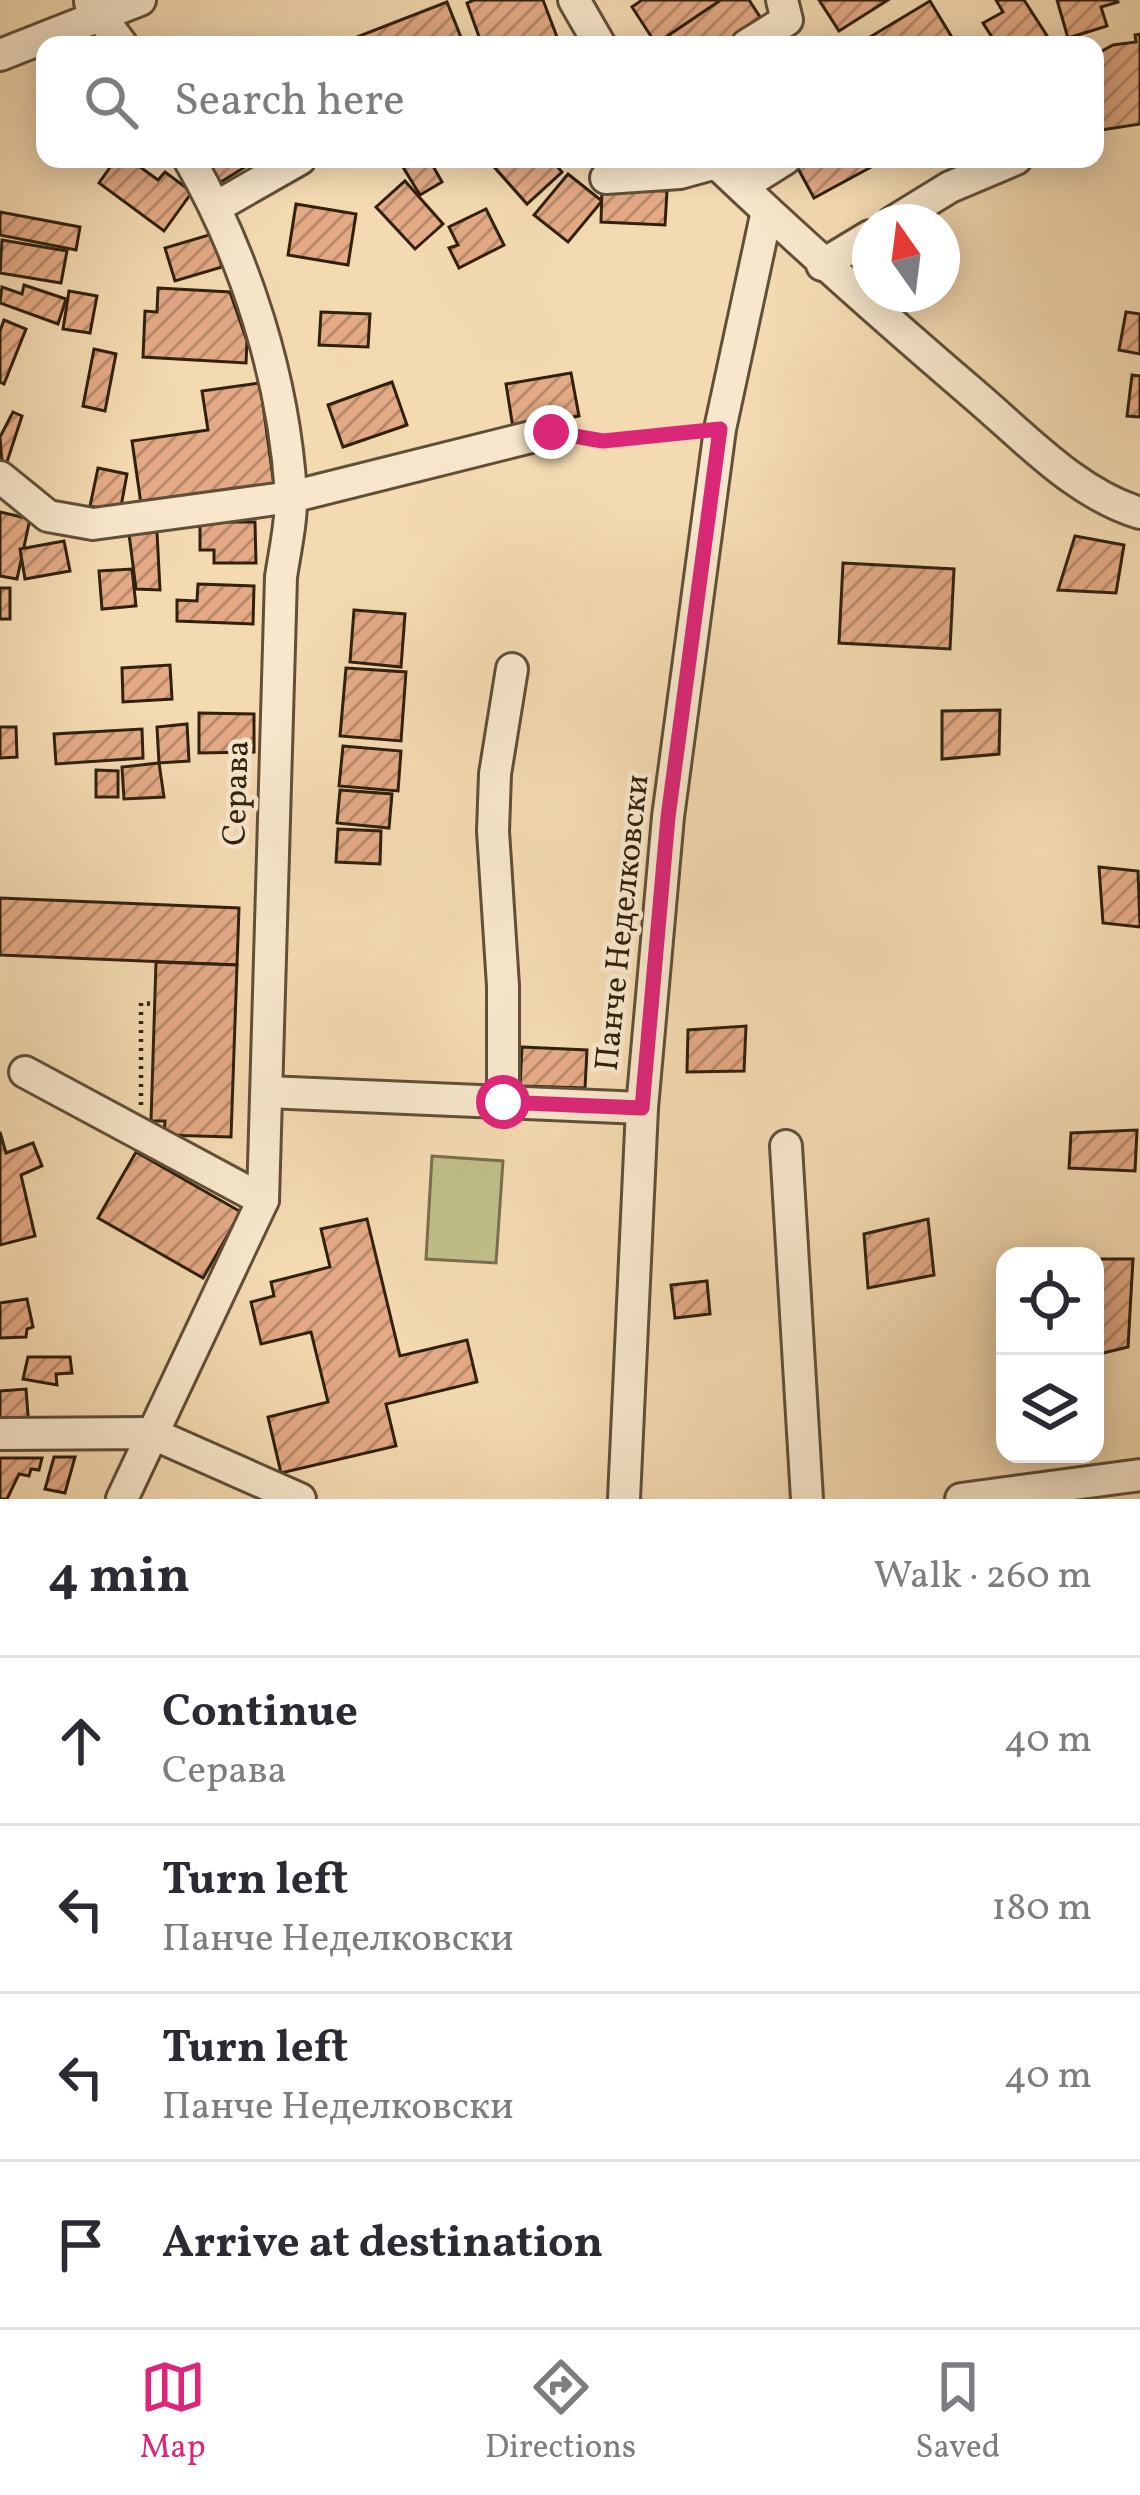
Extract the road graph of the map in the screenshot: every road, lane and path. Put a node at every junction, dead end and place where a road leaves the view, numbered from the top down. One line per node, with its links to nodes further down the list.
1 (139, 0): 4 (street)
2 (574, 0): 7 (street)
3 (782, 0): 8 (street)
4 (95, 8): 5 (street); 6 (street)
5 (38, 36)
6 (115, 36)
7 (593, 36)
8 (761, 36)
9 (36, 37): 10 (street)
10 (0, 55)
11 (194, 168): 20 (street, Серава)
12 (284, 168): 20 (street)
13 (694, 168): 17 (street)
14 (722, 168): 18 (street)
15 (771, 168): 18 (street)
16 (995, 168): 19 (street)
17 (606, 178)
18 (742, 186): 21 (street)
19 (922, 204)
20 (216, 207): 27 (street, Серава)
21 (767, 211): 23 (street); 24 (street, Панче Неделковски)
22 (852, 247): 23 (street)
23 (822, 265): 28 (street)
24 (720, 429): 25 (path); 34 (street, Панче Неделковски)
25 (551, 432): 27 (street)
26 (0, 477): 27 (street)
27 (291, 497): 32 (street, Серава)
28 (1140, 512)
29 (512, 669): 33 (street)
30 (155, 1004): 35 (path)
31 (26, 1072): 35 (street)
32 (267, 1092): 33 (street); 37 (street, Серава)
33 (503, 1102): 34 (street)
34 (642, 1108): 43 (street, Панче Неделковски)
35 (141, 1134): 37 (street)
36 (786, 1146): 44 (street)
37 (263, 1199): 38 (street, Серава)
38 (151, 1432): 39 (street); 41 (street, Серава); 42 (street)
39 (0, 1433)
40 (1140, 1475): 45 (street)
41 (122, 1499)
42 (300, 1499)
43 (624, 1499)
44 (807, 1499)
45 (961, 1499)

